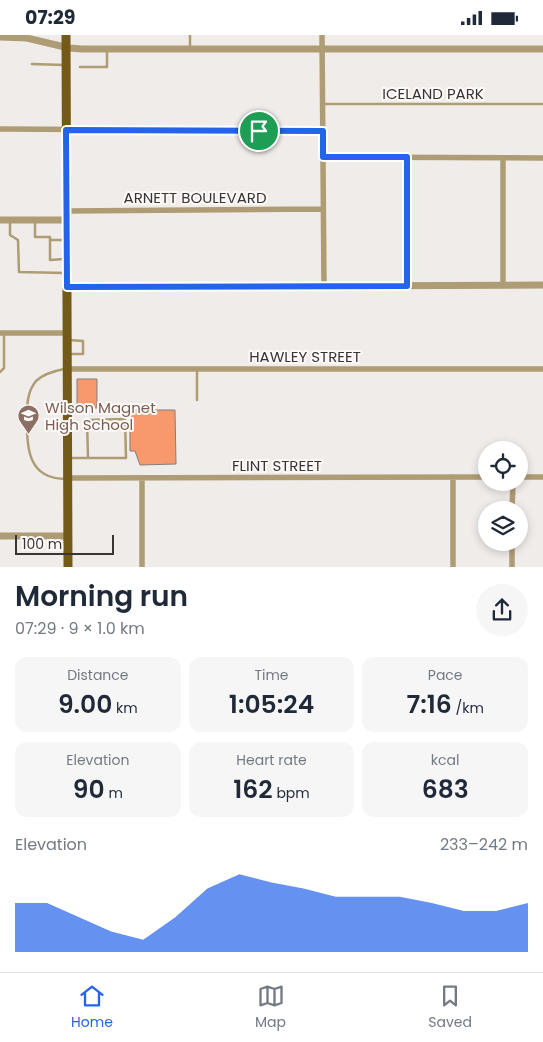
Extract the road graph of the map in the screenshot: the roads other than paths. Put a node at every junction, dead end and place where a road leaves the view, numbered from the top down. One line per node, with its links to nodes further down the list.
1 (66, 35): 5 (main road)
2 (190, 35): 7 (lane)
3 (322, 35): 8 (street)
4 (0, 37): 5 (street)
5 (66, 47): 6 (street); 11 (main road)
6 (107, 49): 7 (street); 12 (lane)
7 (190, 49): 8 (street)
8 (322, 49): 9 (street); 13 (street)
9 (543, 49)
10 (32, 64): 11 (lane)
11 (65, 65): 16 (main road)
12 (80, 67)
13 (323, 104): 14 (lane, ICELAND PARK); 17 (street)
14 (543, 104)
15 (0, 129): 16 (street)
16 (66, 130): 17 (street); 23 (main road)
17 (323, 131): 18 (street)
18 (323, 157): 19 (street); 22 (street)
19 (407, 157): 20 (street); 34 (street)
20 (503, 158): 21 (street); 31 (street)
21 (543, 158)
22 (323, 209): 23 (street, ARNETT BOULEVARD); 33 (street)
23 (66, 216): 26 (street, ARNETT BOULEVARD); 27 (main road)
24 (0, 220): 25 (street, ARNETT BOULEVARD)
25 (10, 220): 26 (street, ARNETT BOULEVARD); 30 (lane)
26 (35, 220): 28 (lane)
27 (66, 240): 28 (lane); 29 (main road)
28 (50, 241): 29 (lane)
29 (67, 259): 30 (main road)
30 (67, 273): 35 (main road)
31 (503, 285): 32 (street); 34 (street)
32 (543, 285)
33 (324, 286): 34 (street); 35 (street)
34 (407, 286)
35 (67, 287): 37 (main road)
36 (2, 333): 37 (street); 38 (lane)
37 (67, 337): 39 (main road); 39 (lane)
38 (2, 353): 43 (lane)
39 (67, 354): 40 (main road)
40 (67, 369): 41 (street, HAWLEY STREET); 45 (main road); 52 (lane)
41 (197, 369): 42 (street, HAWLEY STREET); 44 (lane)
42 (543, 369)
43 (0, 372)
44 (197, 400)
45 (68, 458): 46 (lane); 52 (main road)
46 (88, 459): 46 (lane)
47 (452, 477): 48 (street, FLINT STREET); 51 (street, FLINT STREET); 58 (street)
48 (478, 477)
49 (528, 477): 50 (street)
50 (543, 477)
51 (142, 478): 52 (street, FLINT STREET); 57 (street)
52 (68, 479): 54 (main road)
53 (0, 536): 54 (street)
54 (68, 536): 56 (main road)
55 (512, 551): 59 (street)
56 (68, 567)
57 (142, 567)
58 (452, 567)
59 (512, 567)

